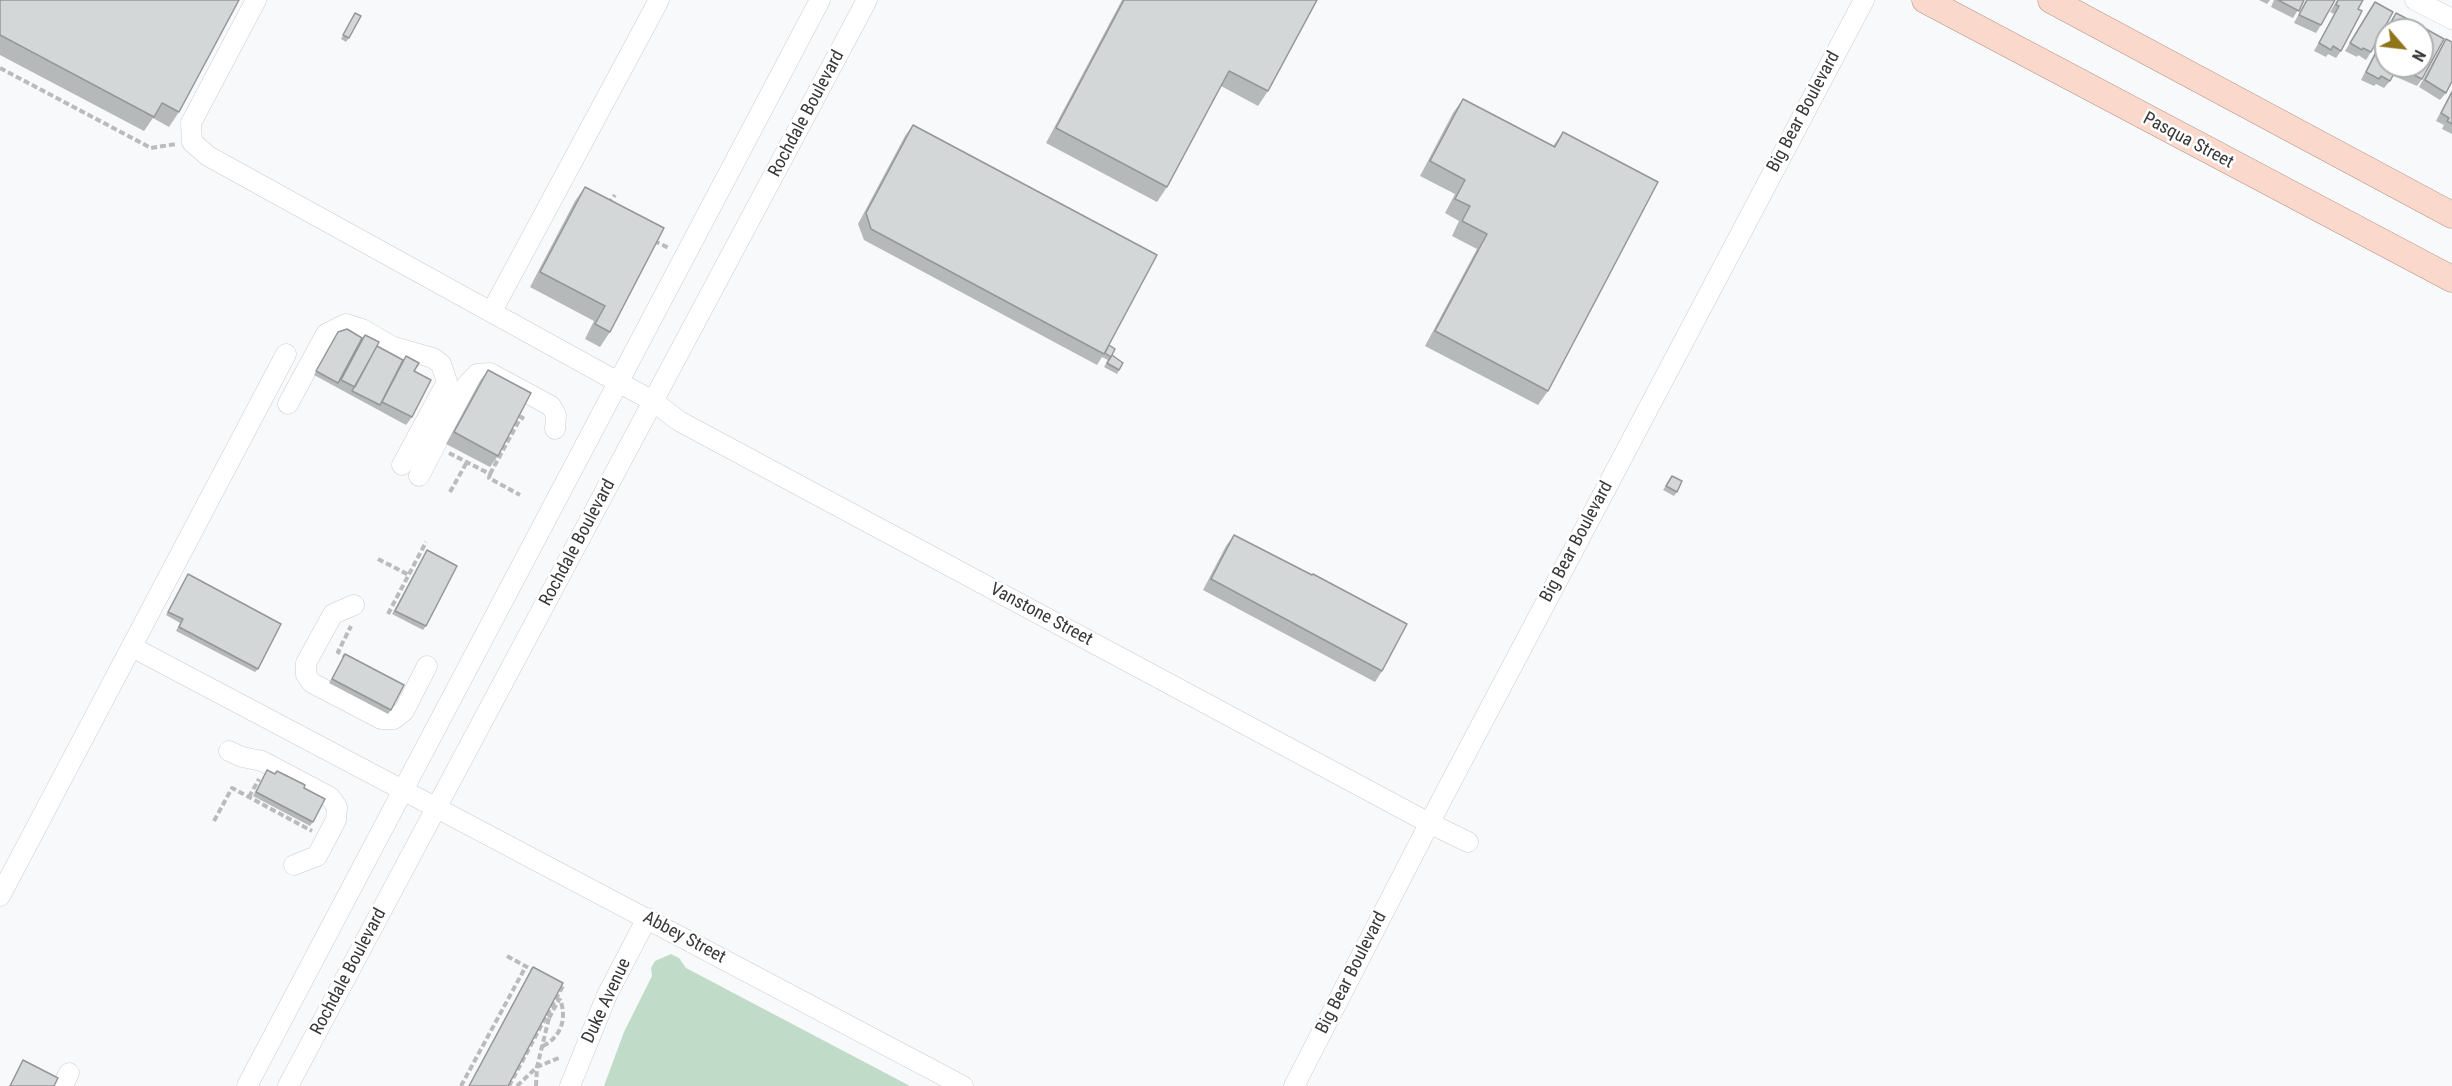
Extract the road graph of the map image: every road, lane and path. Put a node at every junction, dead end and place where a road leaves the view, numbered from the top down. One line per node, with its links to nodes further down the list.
1 (256, 0): 11 (street)
2 (659, 0): 18 (street)
3 (820, 0): 20 (street, Rochdale Boulevard)
4 (867, 0): 21 (street, Rochdale Boulevard)
5 (1864, 0): 47 (street, Big Bear Boulevard)
6 (1925, 0): 17 (main road, Pasqua Street)
7 (2051, 0): 14 (main road)
8 (2415, 0): 9 (street)
9 (2452, 19)
10 (0, 68): 11 (path)
11 (192, 142): 18 (street, Vanstone Street)
12 (615, 195): 13 (path)
13 (603, 209)
14 (2452, 215)
15 (650, 238): 16 (path)
16 (669, 249)
17 (2452, 279)
18 (492, 311): 20 (street, Vanstone Street)
19 (286, 354): 38 (street)
20 (618, 382): 21 (street, Vanstone Street); 43 (street, Rochdale Boulevard)
21 (653, 401): 45 (street, Rochdale Boulevard); 47 (street, Vanstone Street)
22 (288, 404): 27 (street)
23 (524, 419): 28 (path)
24 (555, 429): 29 (street)
25 (442, 449): 26 (path)
26 (467, 462): 28 (path); 30 (path)
27 (402, 465)
28 (490, 474): 31 (path)
29 (419, 476)
30 (450, 492)
31 (520, 495)
32 (426, 542): 34 (path)
33 (378, 559): 34 (path)
34 (409, 575): 36 (path)
35 (354, 605): 40 (street)
36 (388, 614)
37 (351, 626): 39 (path)
38 (132, 647): 43 (street, Abbey Street); 51 (street)
39 (357, 662)
40 (427, 666)
41 (229, 751): 50 (street)
42 (264, 769): 44 (path)
43 (404, 791): 45 (street, Abbey Street); 64 (street, Rochdale Boulevard)
44 (249, 797): 46 (path); 48 (path)
45 (437, 808): 52 (street, Abbey Street); 65 (street, Rochdale Boulevard)
46 (214, 821)
47 (1429, 824): 49 (street, Vanstone Street); 71 (street, Big Bear Boulevard)
48 (309, 838)
49 (1468, 842)
50 (294, 865)
51 (0, 896)
52 (647, 918): 69 (street, Duke Avenue); 70 (street, Abbey Street)
53 (507, 956): 54 (path)
54 (526, 966): 55 (path); 66 (path)
55 (544, 976)
56 (554, 981): 57 (path)
57 (563, 986): 58 (path); 59 (path)
58 (560, 999): 59 (path); 60 (path)
59 (549, 1016): 60 (path); 63 (path)
60 (542, 1046): 62 (path)
61 (561, 1057): 62 (path)
62 (537, 1066): 67 (path); 68 (path)
63 (510, 1084): 67 (path)
64 (247, 1086)
65 (288, 1086)
66 (461, 1086)
67 (517, 1086)
68 (536, 1086)
69 (570, 1086)
70 (963, 1086)
71 (1294, 1086)

